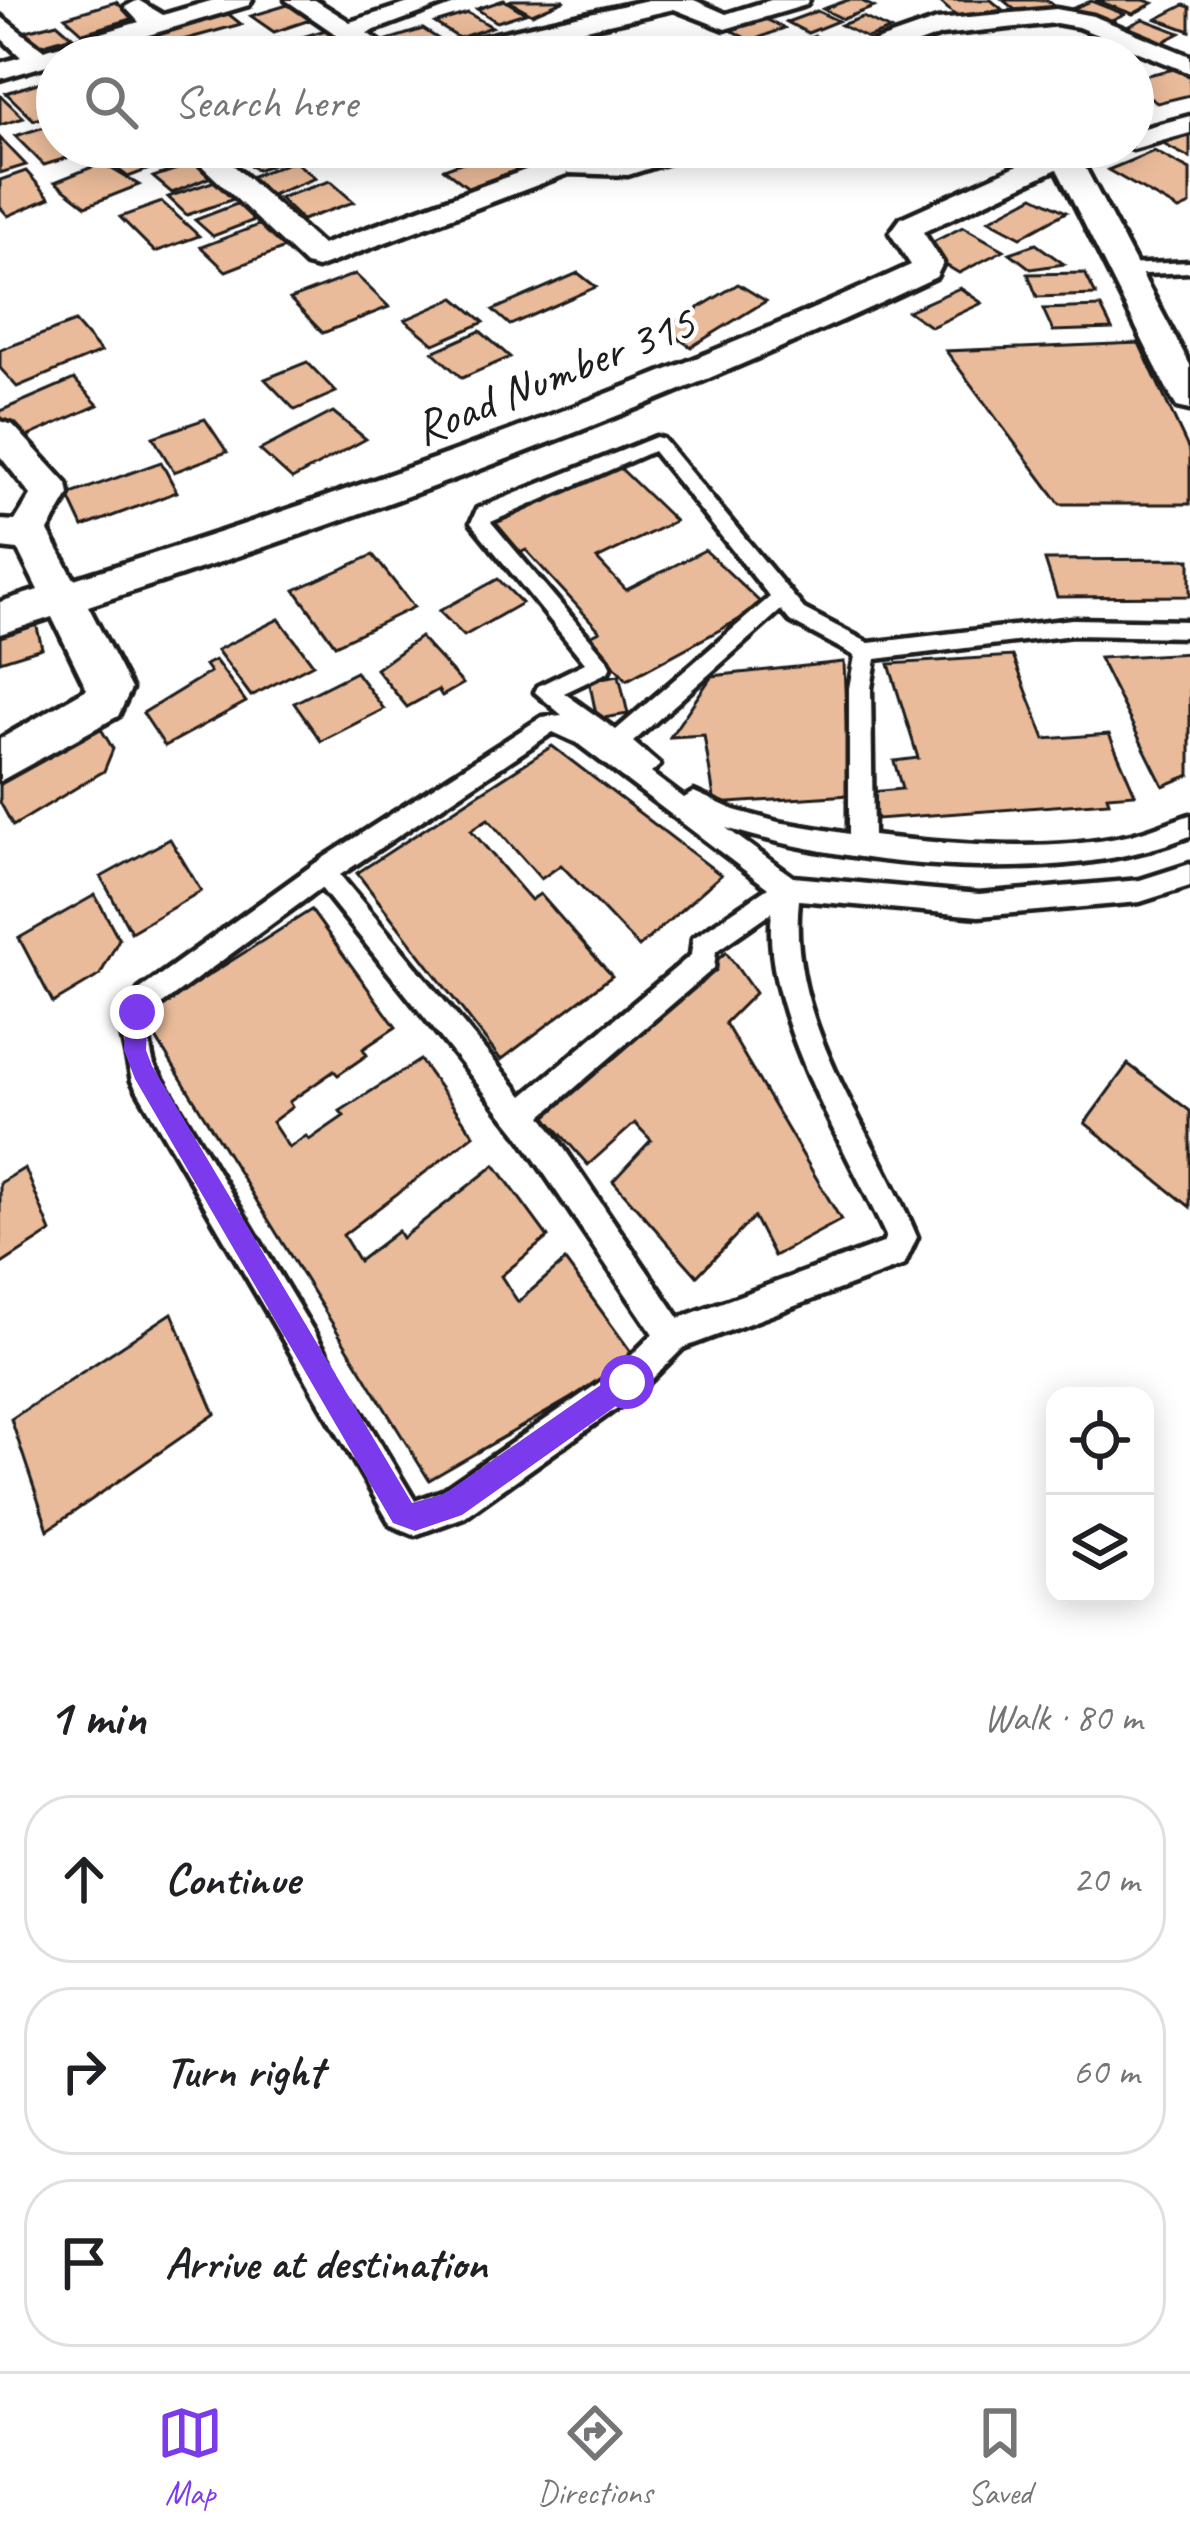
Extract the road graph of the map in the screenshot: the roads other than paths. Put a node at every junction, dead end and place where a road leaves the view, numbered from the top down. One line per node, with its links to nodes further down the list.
1 (129, 0): 8 (street)
2 (240, 0): 8 (street)
3 (298, 0): 10 (street)
4 (443, 0): 10 (street)
5 (797, 0): 13 (street)
6 (912, 0): 9 (street)
7 (0, 24): 18 (street)
8 (159, 24): 11 (street)
9 (937, 28): 14 (street); 15 (street); 16 (street)
10 (347, 31): 12 (street)
11 (118, 36)
12 (355, 36)
13 (522, 36)
14 (915, 36)
15 (945, 36)
16 (1118, 36)
17 (1154, 51): 20 (street)
18 (36, 56)
19 (36, 60): 21 (street)
20 (1190, 65)
21 (0, 70)
22 (1190, 124): 23 (street)
23 (1154, 134)
24 (219, 168): 25 (street)
25 (556, 168)
26 (1027, 168): 33 (street, Road Number 315)
27 (1069, 168): 29 (street)
28 (1190, 267): 29 (lane)
29 (1124, 270): 30 (street)
30 (1190, 399)
31 (0, 434): 32 (street)
32 (20, 537): 33 (street)
33 (58, 592): 35 (street, Road Number 315); 39 (street)
34 (782, 598): 37 (lane); 38 (lane); 38 (lane)
35 (0, 618)
36 (1190, 629): 37 (lane)
37 (866, 652): 41 (lane)
38 (619, 741): 41 (lane)
39 (0, 761)
40 (1190, 825): 41 (lane)
41 (861, 847)
42 (323, 872): 44 (lane); 45 (lane); 46 (lane)
43 (1190, 875): 44 (lane)
44 (788, 888): 45 (lane); 46 (lane)
45 (527, 1123): 46 (lane)
46 (673, 1336)

